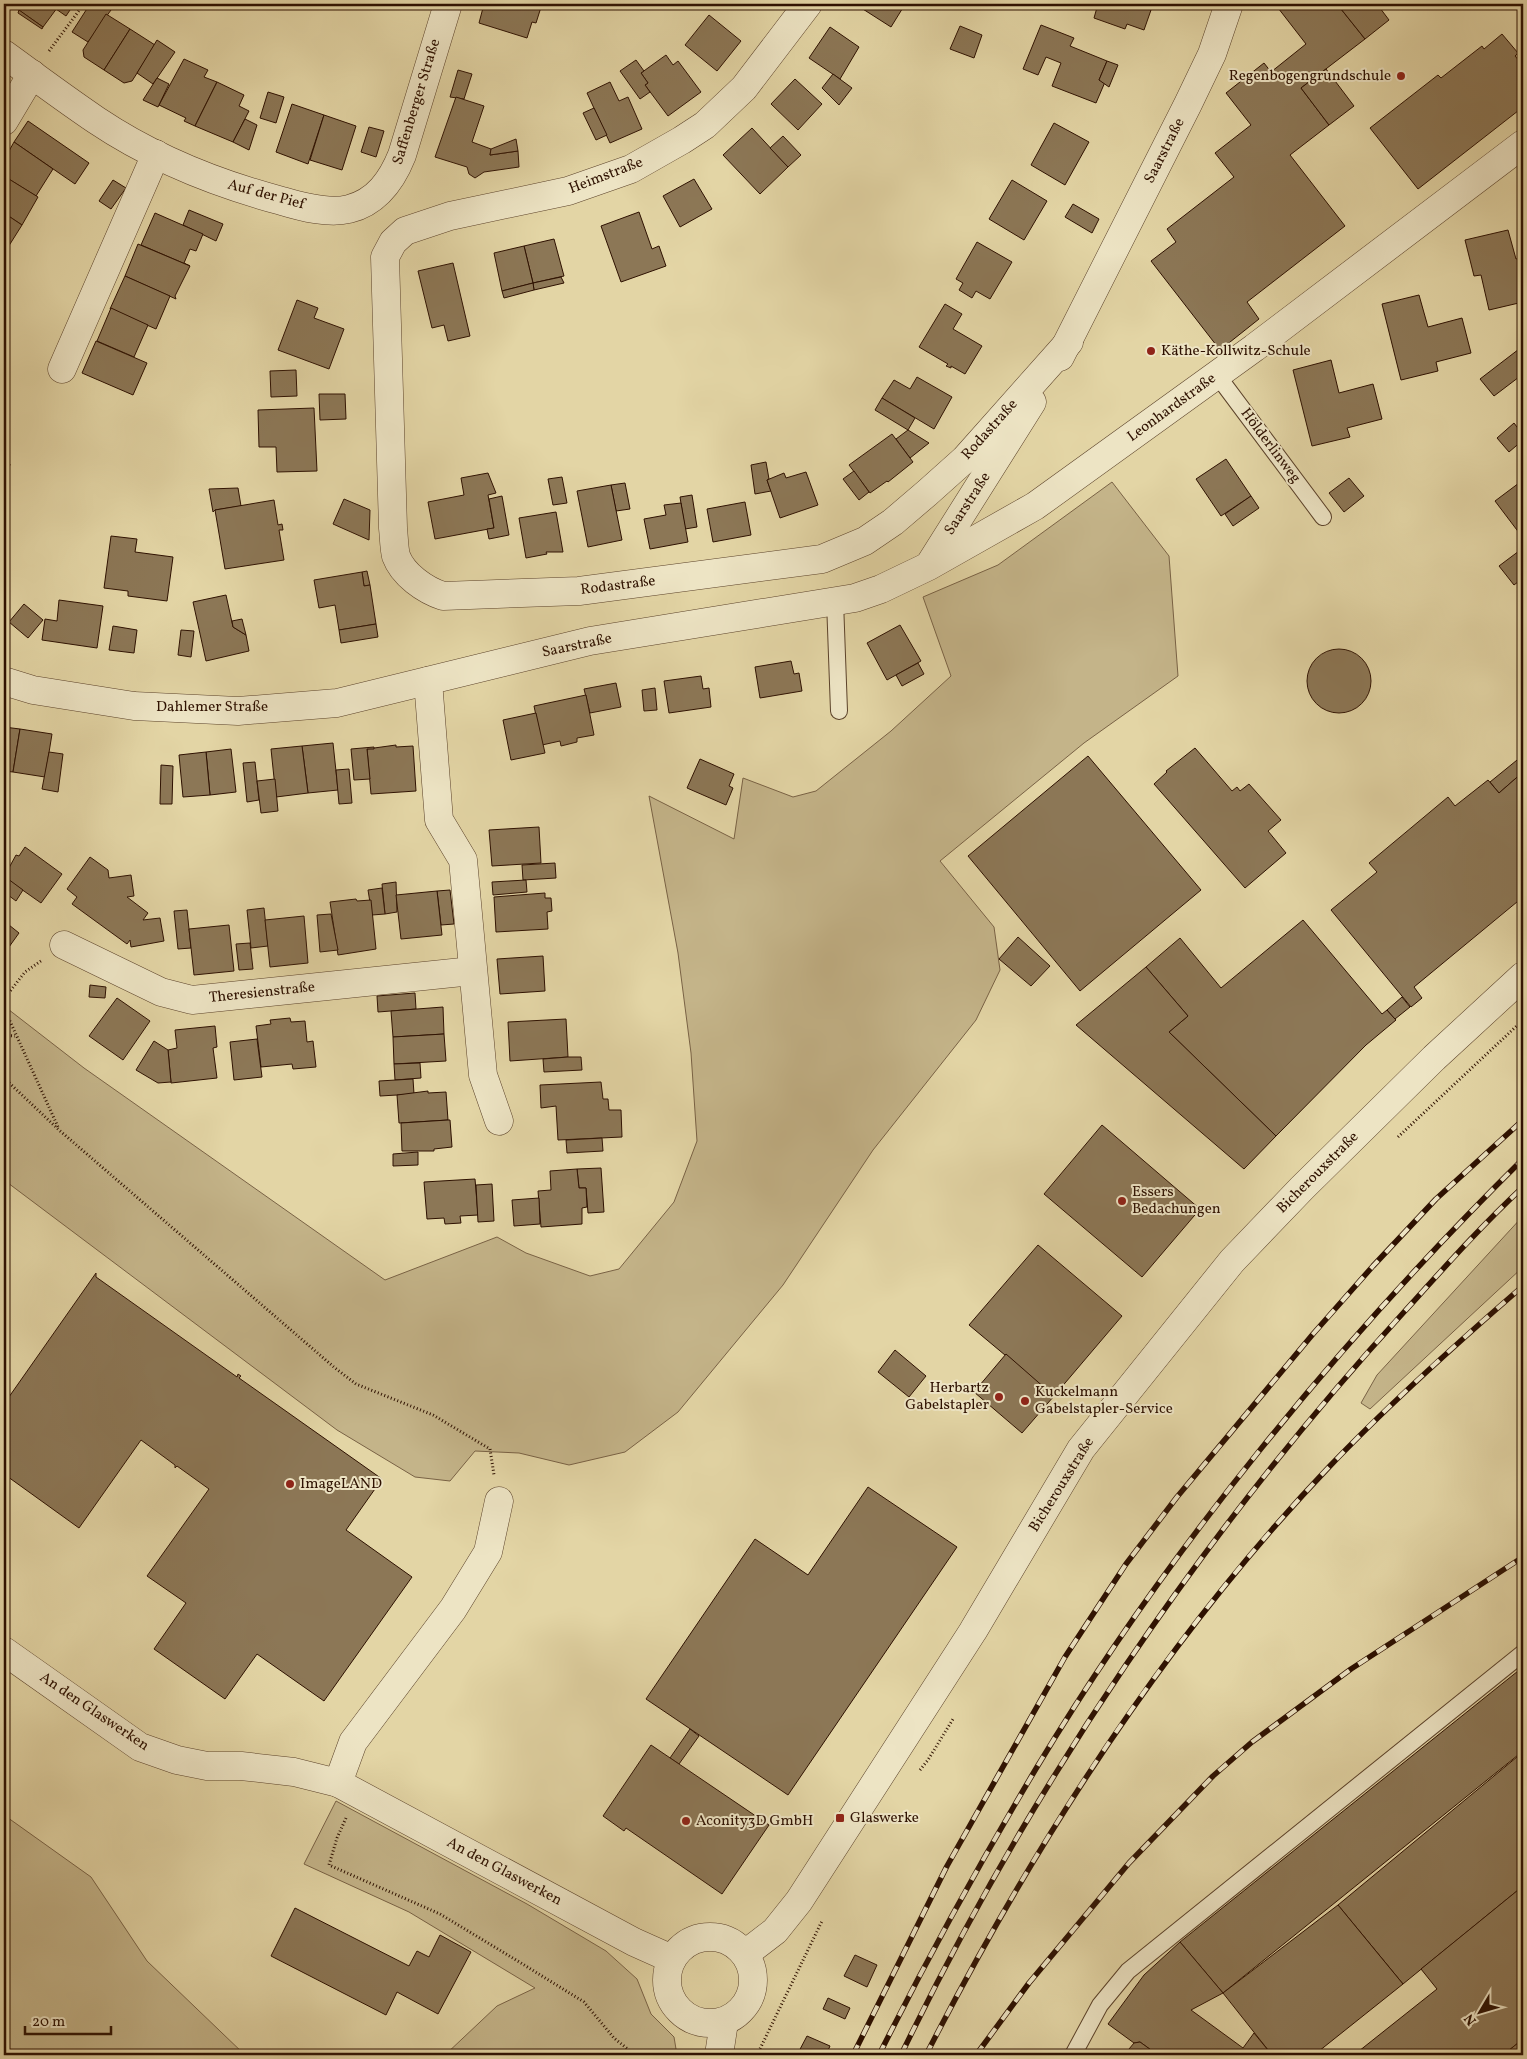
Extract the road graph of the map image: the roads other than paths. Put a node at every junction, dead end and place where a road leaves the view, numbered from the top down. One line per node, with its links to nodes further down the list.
1 (448, 4): 9 (street, Saffenberger Straße)
2 (808, 4): 10 (street, Heimstraße)
3 (1228, 4): 11 (street, Saarstraße)
4 (4, 54): 5 (street, Auf der Pief)
5 (32, 74): 6 (street); 8 (street, Auf der Pief)
6 (4, 121)
7 (1523, 144): 13 (street, Leonhardstraße)
8 (156, 154): 9 (street, Auf der Pief); 12 (street)
9 (378, 195)
10 (385, 257): 11 (street, Rodastraße)
11 (1069, 342): 15 (street, Saarstraße)
12 (62, 369)
13 (1217, 375): 14 (lane, Hölderlinweg); 15 (street, Leonhardstraße)
14 (1323, 517)
15 (929, 566): 16 (street, Saarstraße)
16 (835, 602): 17 (street, Saarstraße); 19 (lane)
17 (439, 678): 18 (street, Dahlemer Straße); 21 (street)
18 (4, 682)
19 (839, 711)
20 (64, 945): 21 (street, Theresienstraße)
21 (472, 971): 23 (street)
22 (1523, 976): 28 (street, Bicherouxstraße)
23 (499, 1121)
24 (499, 1502): 27 (street)
25 (4, 1651): 27 (street, An den Glaswerken)
26 (1523, 1653): 32 (lane)
27 (348, 1788): 29 (street, An den Glaswerken)
28 (745, 1954): 29 (street); 30 (street)
29 (672, 1959): 30 (street)
30 (724, 2022): 31 (street)
31 (719, 2055)
32 (1073, 2055)

